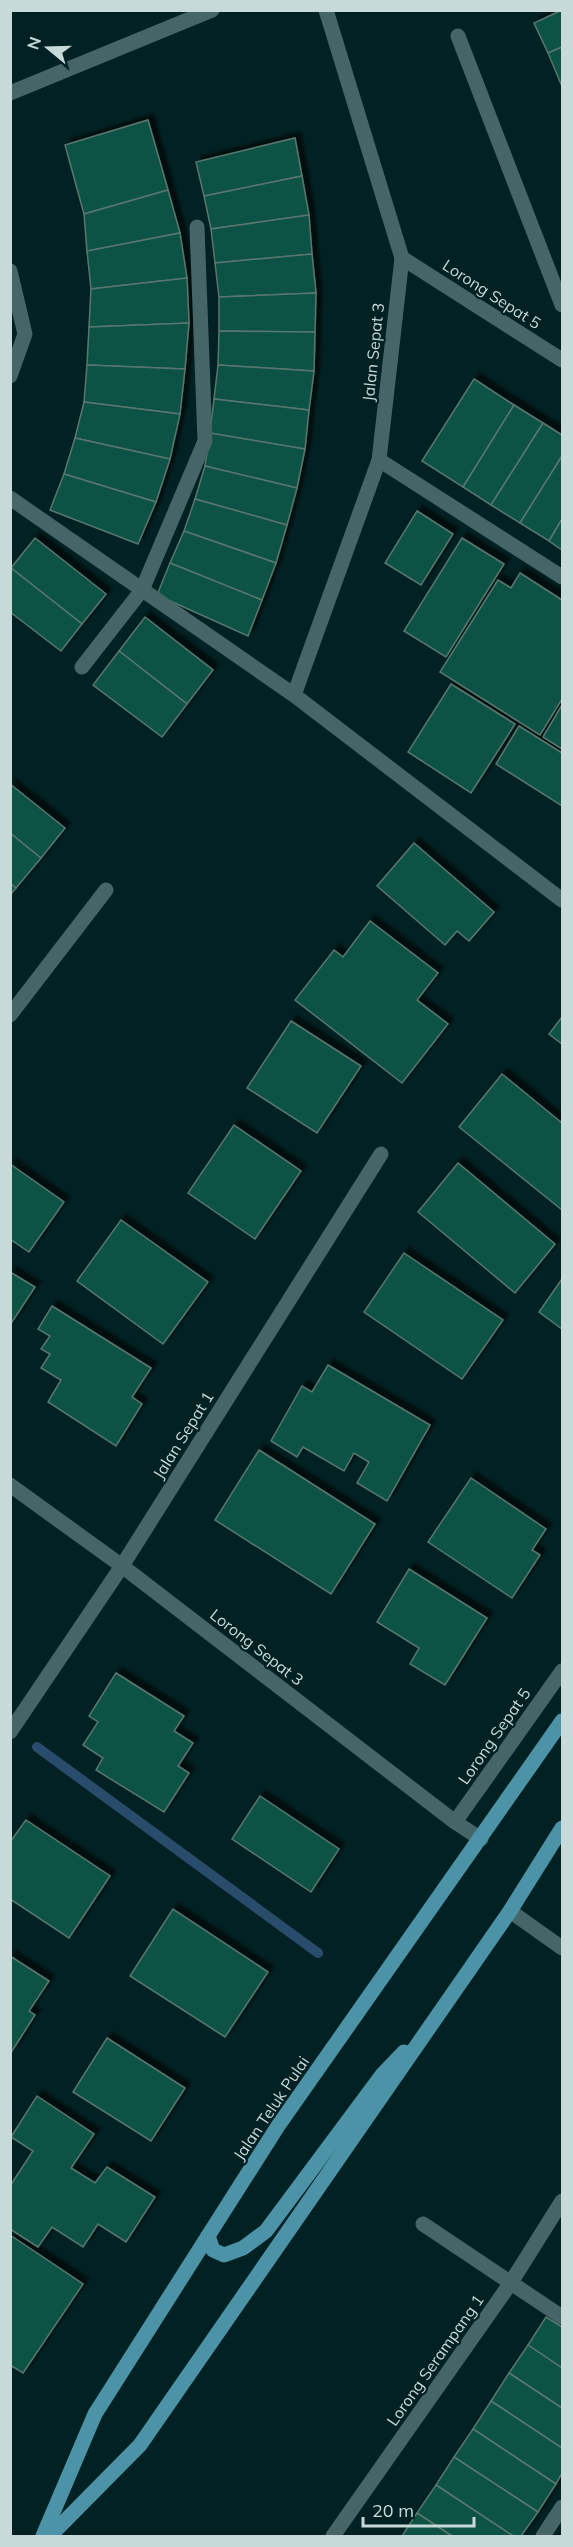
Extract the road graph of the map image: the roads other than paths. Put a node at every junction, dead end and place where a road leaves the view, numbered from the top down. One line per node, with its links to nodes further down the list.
1 (212, 10): 4 (street)
2 (326, 10): 6 (street, Jalan Sepat 3)
3 (458, 36): 8 (street)
4 (10, 93)
5 (197, 227): 14 (street)
6 (402, 258): 9 (street, Lorong Sepat 5); 11 (street, Jalan Sepat 3)
7 (10, 271): 10 (street)
8 (562, 305)
9 (562, 360)
10 (10, 376)
11 (379, 460): 13 (street); 16 (street, Jalan Sepat 3)
12 (10, 498): 14 (street)
13 (562, 577)
14 (142, 590): 15 (street); 16 (street)
15 (82, 667)
16 (294, 695): 18 (street)
17 (106, 890): 19 (street)
18 (562, 900)
19 (10, 1015)
20 (381, 1154): 22 (street, Jalan Sepat 1)
21 (10, 1485): 22 (street, Lorong Sepat 3)
22 (122, 1566): 25 (street, Jalan Sepat 1); 26 (street, Lorong Sepat 3)
23 (562, 1671): 26 (street, Lorong Sepat 5)
24 (562, 1721): 28 (main road, Jalan Teluk Pulai)
25 (10, 1732)
26 (455, 1822): 28 (street, Lorong Sepat 3)
27 (562, 1828): 29 (main road)
28 (481, 1839): 34 (main road, Jalan Teluk Pulai)
29 (510, 1911): 30 (street); 31 (main road)
30 (562, 1948)
31 (434, 2022): 34 (main road); 39 (main road)
32 (562, 2201): 35 (street, Lorong Serampang 1)
33 (423, 2224): 35 (street)
34 (208, 2236): 38 (main road, Jalan Teluk Pulai)
35 (510, 2284): 36 (street); 40 (street, Lorong Serampang 1)
36 (562, 2317)
37 (562, 2507): 41 (street)
38 (43, 2536)
39 (50, 2536)
40 (333, 2536)
41 (543, 2536)

